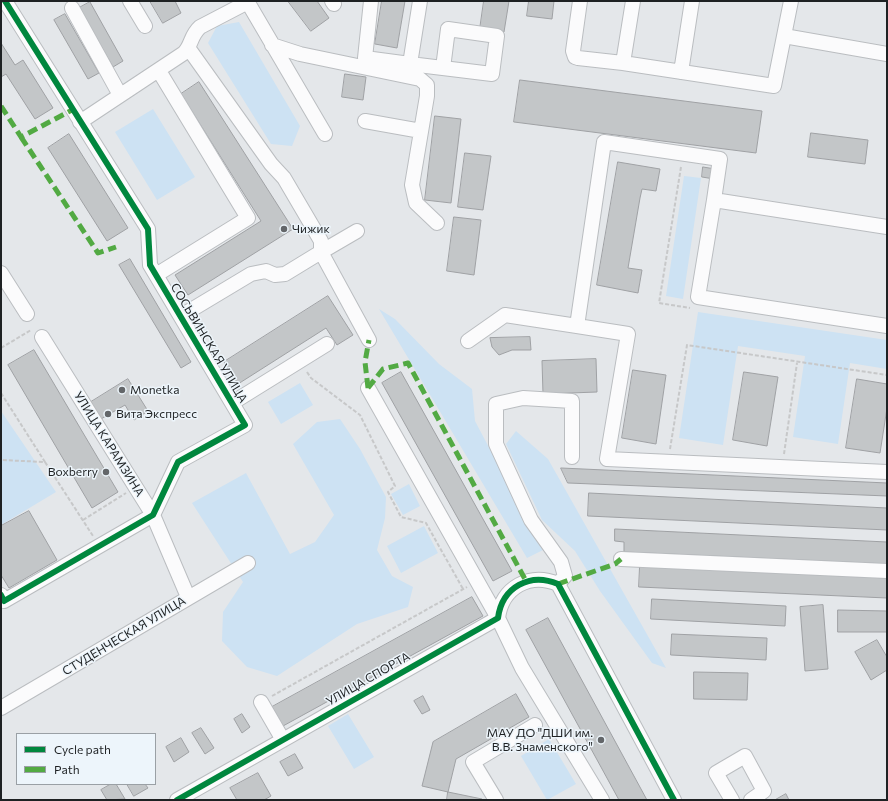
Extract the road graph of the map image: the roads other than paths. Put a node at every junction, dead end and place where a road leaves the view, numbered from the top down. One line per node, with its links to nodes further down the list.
1 (5, 1): 23 (street, СОСЬВИНСКАЯ УЛИЦА)
2 (130, 1): 11 (street)
3 (371, 1): 17 (street)
4 (420, 1): 17 (street)
5 (580, 1): 16 (street)
6 (633, 1): 16 (street)
7 (692, 1): 20 (street)
8 (791, 1): 12 (street)
9 (248, 2): 13 (street); 14 (street)
10 (72, 8): 21 (street)
11 (145, 26)
12 (784, 36): 15 (street); 20 (street)
13 (272, 45): 24 (street); 25 (street)
14 (189, 49): 19 (street); 30 (street)
15 (887, 54)
16 (623, 63): 20 (street)
17 (410, 64): 18 (street)
18 (443, 68): 18 (street)
19 (159, 71): 21 (street); 32 (street)
20 (681, 72)
21 (120, 95): 23 (street)
22 (365, 121): 24 (street)
23 (80, 122): 32 (street, СОСЬВИНСКАЯ УЛИЦА)
24 (421, 130): 27 (street)
25 (326, 134)
26 (714, 200): 28 (street); 35 (street); 36 (street)
27 (436, 223)
28 (887, 227)
29 (357, 231): 30 (street)
30 (321, 252): 34 (street); 38 (street)
31 (1, 273): 33 (street)
32 (156, 275): 34 (street, СОСЬВИНСКАЯ УЛИЦА)
33 (27, 314)
34 (181, 316): 42 (street, СОСЬВИНСКАЯ УЛИЦА)
35 (577, 326): 39 (street); 44 (street)
36 (887, 326)
37 (38, 332): 45 (street, УЛИЦА КАРАМЗИНА)
38 (369, 340)
39 (468, 341)
40 (327, 344): 42 (street)
41 (368, 388): 52 (street)
42 (232, 403): 45 (street, СОСЬВИНСКАЯ УЛИЦА)
43 (572, 457): 49 (street)
44 (887, 472)
45 (153, 515): 50 (street); 51 (street, УЛИЦА КАРАМЗИНА)
46 (621, 559): 48 (street)
47 (248, 563): 51 (street, СТУДЕНЧЕСКАЯ УЛИЦА)
48 (887, 571)
49 (558, 584): 52 (street); 60 (street)
50 (1, 595)
51 (188, 598): 54 (street, СТУДЕНЧЕСКАЯ УЛИЦА)
52 (498, 618): 56 (street, УЛИЦА СПОРТА); 59 (street)
53 (261, 702): 56 (street)
54 (1, 708)
55 (535, 725): 58 (street)
56 (282, 740): 57 (street, УЛИЦА СПОРТА)
57 (177, 800)
58 (496, 800)
59 (602, 800)
60 (674, 800)
61 (732, 800): 62 (street)
62 (751, 800)

